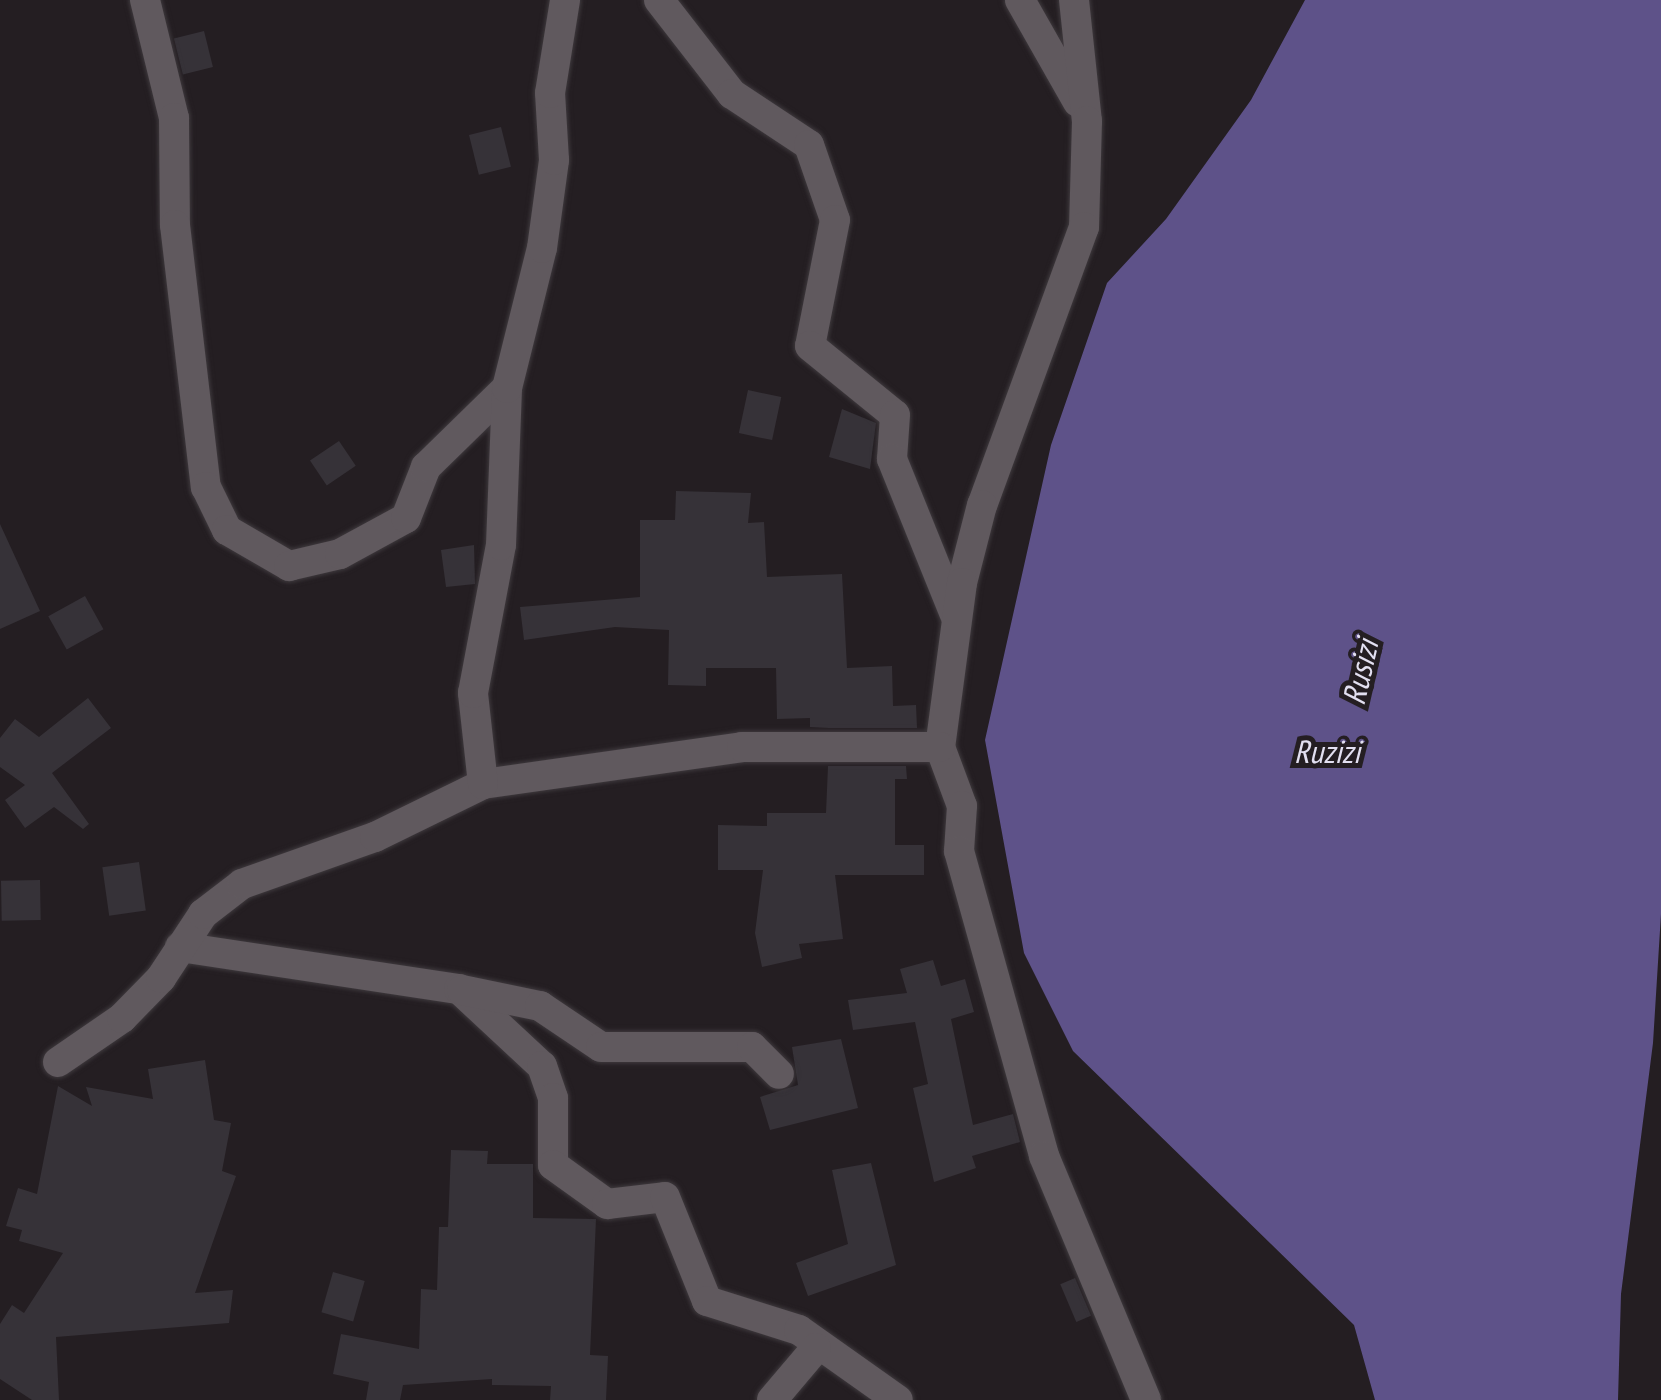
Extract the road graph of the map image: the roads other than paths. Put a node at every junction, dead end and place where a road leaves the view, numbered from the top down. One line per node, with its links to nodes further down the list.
1 (145, 0): 7 (street)
2 (565, 0): 7 (street)
3 (659, 0): 8 (street)
4 (1020, 0): 6 (street)
5 (1076, 2): 6 (street)
6 (1087, 121): 8 (street)
7 (507, 388): 10 (street)
8 (957, 624): 9 (street)
9 (940, 747): 10 (street); 18 (street)
10 (483, 784): 11 (street)
11 (180, 947): 12 (street); 13 (street)
12 (459, 990): 14 (street); 15 (street)
13 (58, 1062)
14 (779, 1074)
15 (816, 1348): 16 (street); 17 (street)
16 (772, 1400)
17 (898, 1400)
18 (1146, 1400)

